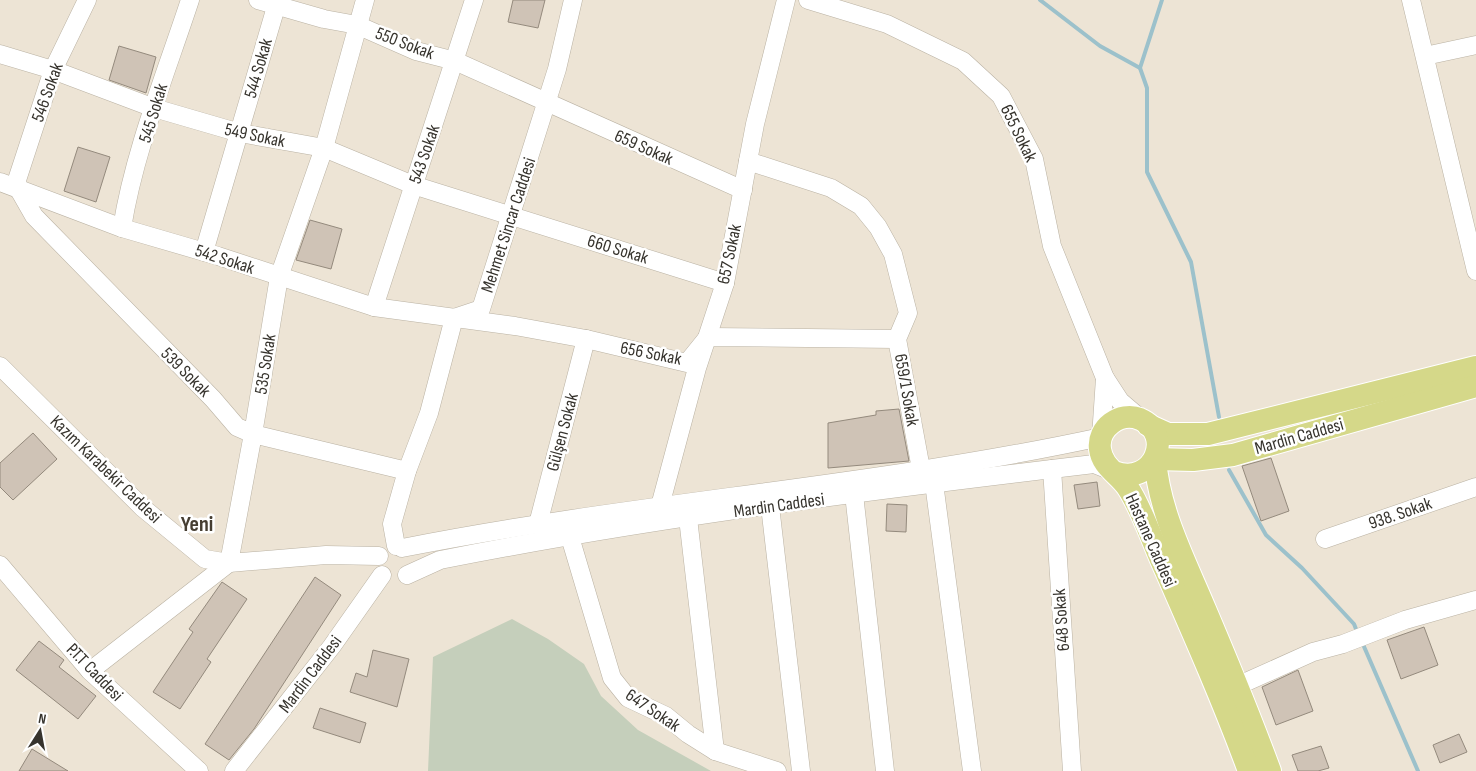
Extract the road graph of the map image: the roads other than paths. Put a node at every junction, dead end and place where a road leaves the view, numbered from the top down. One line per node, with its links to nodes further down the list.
1 (87, 0): 16 (street, 546 Sokak)
2 (190, 0): 18 (street, 545 Sokak)
3 (258, 0): 10 (street, 550 Sokak)
4 (365, 0): 11 (street, 535 Sokak)
5 (474, 0): 15 (street, 543 Sokak)
6 (573, 0): 17 (street, Mehmet Sincar Caddesi)
7 (786, 0): 21 (street, 657 Sokak)
8 (808, 0): 39 (street, 655 Sokak)
9 (1411, 0): 14 (street)
10 (277, 3): 11 (street, 550 Sokak); 19 (street, 544 Sokak)
11 (357, 24): 15 (street, 550 Sokak); 20 (street, 535 Sokak)
12 (1476, 45): 14 (street)
13 (0, 54): 16 (street, 549 Sokak)
14 (1424, 56): 29 (street)
15 (455, 61): 17 (street, 550 Sokak); 23 (street, 543 Sokak)
16 (52, 70): 18 (street, 549 Sokak); 24 (street, 546 Sokak)
17 (546, 102): 25 (street, 659 Sokak); 26 (street, Mehmet Sincar Caddesi)
18 (154, 108): 19 (street, 549 Sokak); 27 (street, 545 Sokak)
19 (240, 133): 20 (street, 549 Sokak); 28 (street, 544 Sokak)
20 (324, 148): 23 (street, 549 Sokak); 30 (street, 535 Sokak)
21 (748, 161): 25 (street, 657 Sokak); 36 (street, 659/1 Sokak)
22 (0, 182): 24 (street, 542 Sokak)
23 (413, 185): 26 (street, 549 Sokak); 32 (street, 543 Sokak)
24 (18, 188): 27 (street, 542 Sokak); 42 (street, 539 Sokak)
25 (743, 190): 31 (street, 657 Sokak)
26 (510, 216): 31 (street, 660 Sokak); 33 (street, Mehmet Sincar Caddesi)
27 (122, 228): 28 (street, 542 Sokak)
28 (204, 252): 30 (street, 542 Sokak)
29 (1476, 271)
30 (279, 277): 32 (street, 542 Sokak); 42 (street, 535 Sokak)
31 (724, 283): 34 (street, 657 Sokak)
32 (374, 307): 33 (street, 542 Sokak)
33 (454, 318): 35 (street, 656 Sokak); 47 (street)
34 (708, 336): 35 (street, 656 Sokak); 36 (street); 52 (street, 657 Sokak)
35 (586, 339): 55 (street, Gülşen Sokak)
36 (898, 339): 45 (street, 659/1 Sokak)
37 (0, 366): 60 (street, Kazım Karabekir Caddesi)
38 (1476, 367): 41 (main road, Mardin Caddesi)
39 (1105, 378): 41 (street, 655 Sokak); 43 (street, 655 Sokak)
40 (1476, 386): 44 (main road, Mardin Caddesi)
41 (1144, 422): 43 (main road, Mardin Caddesi); 44 (main road)
42 (253, 434): 47 (street, 539 Sokak); 60 (street, 535 Sokak)
43 (1101, 437): 45 (street, Mardin Caddesi); 48 (main road)
44 (1155, 459): 48 (main road, Hastane Caddesi); 66 (main road, Hastane Caddesi)
45 (921, 469): 52 (street, Mardin Caddesi)
46 (1052, 469): 48 (street, Mardin Caddesi); 49 (street, Mardin Caddesi); 74 (street, 648 Sokak)
47 (407, 471): 58 (street)
48 (1114, 472): 66 (main road, Hastane Caddesi)
49 (934, 483): 51 (street, Mardin Caddesi); 73 (street)
50 (1476, 487): 57 (street, 938. Sokak)
51 (854, 494): 53 (street, Mardin Caddesi); 72 (street)
52 (660, 506): 55 (street, Mardin Caddesi)
53 (770, 506): 54 (street, Mardin Caddesi); 71 (street)
54 (688, 518): 56 (street, Mardin Caddesi); 67 (street)
55 (538, 524): 58 (street, Mardin Caddesi)
56 (570, 537): 63 (street, Mardin Caddesi); 67 (street, 647 Sokak)
57 (1325, 539)
58 (399, 547): 59 (street); 63 (street)
59 (380, 556): 60 (street, Kazım Karabekir Caddesi); 62 (street)
60 (229, 563): 65 (street)
61 (0, 565): 65 (street, P.T.T Caddesi)
62 (382, 575): 63 (street, Mardin Caddesi); 69 (street, Mardin Caddesi)
63 (407, 575)
64 (1476, 600): 66 (street)
65 (90, 671): 68 (street, P.T.T Caddesi)
66 (1229, 689): 75 (main road, Hastane Caddesi); 76 (main road, Hastane Caddesi)
67 (715, 751): 70 (street, 647 Sokak)
68 (199, 771)
69 (234, 771)
70 (777, 771)
71 (801, 771)
72 (885, 771)
73 (972, 771)
74 (1072, 771)
75 (1250, 771)
76 (1270, 771)

